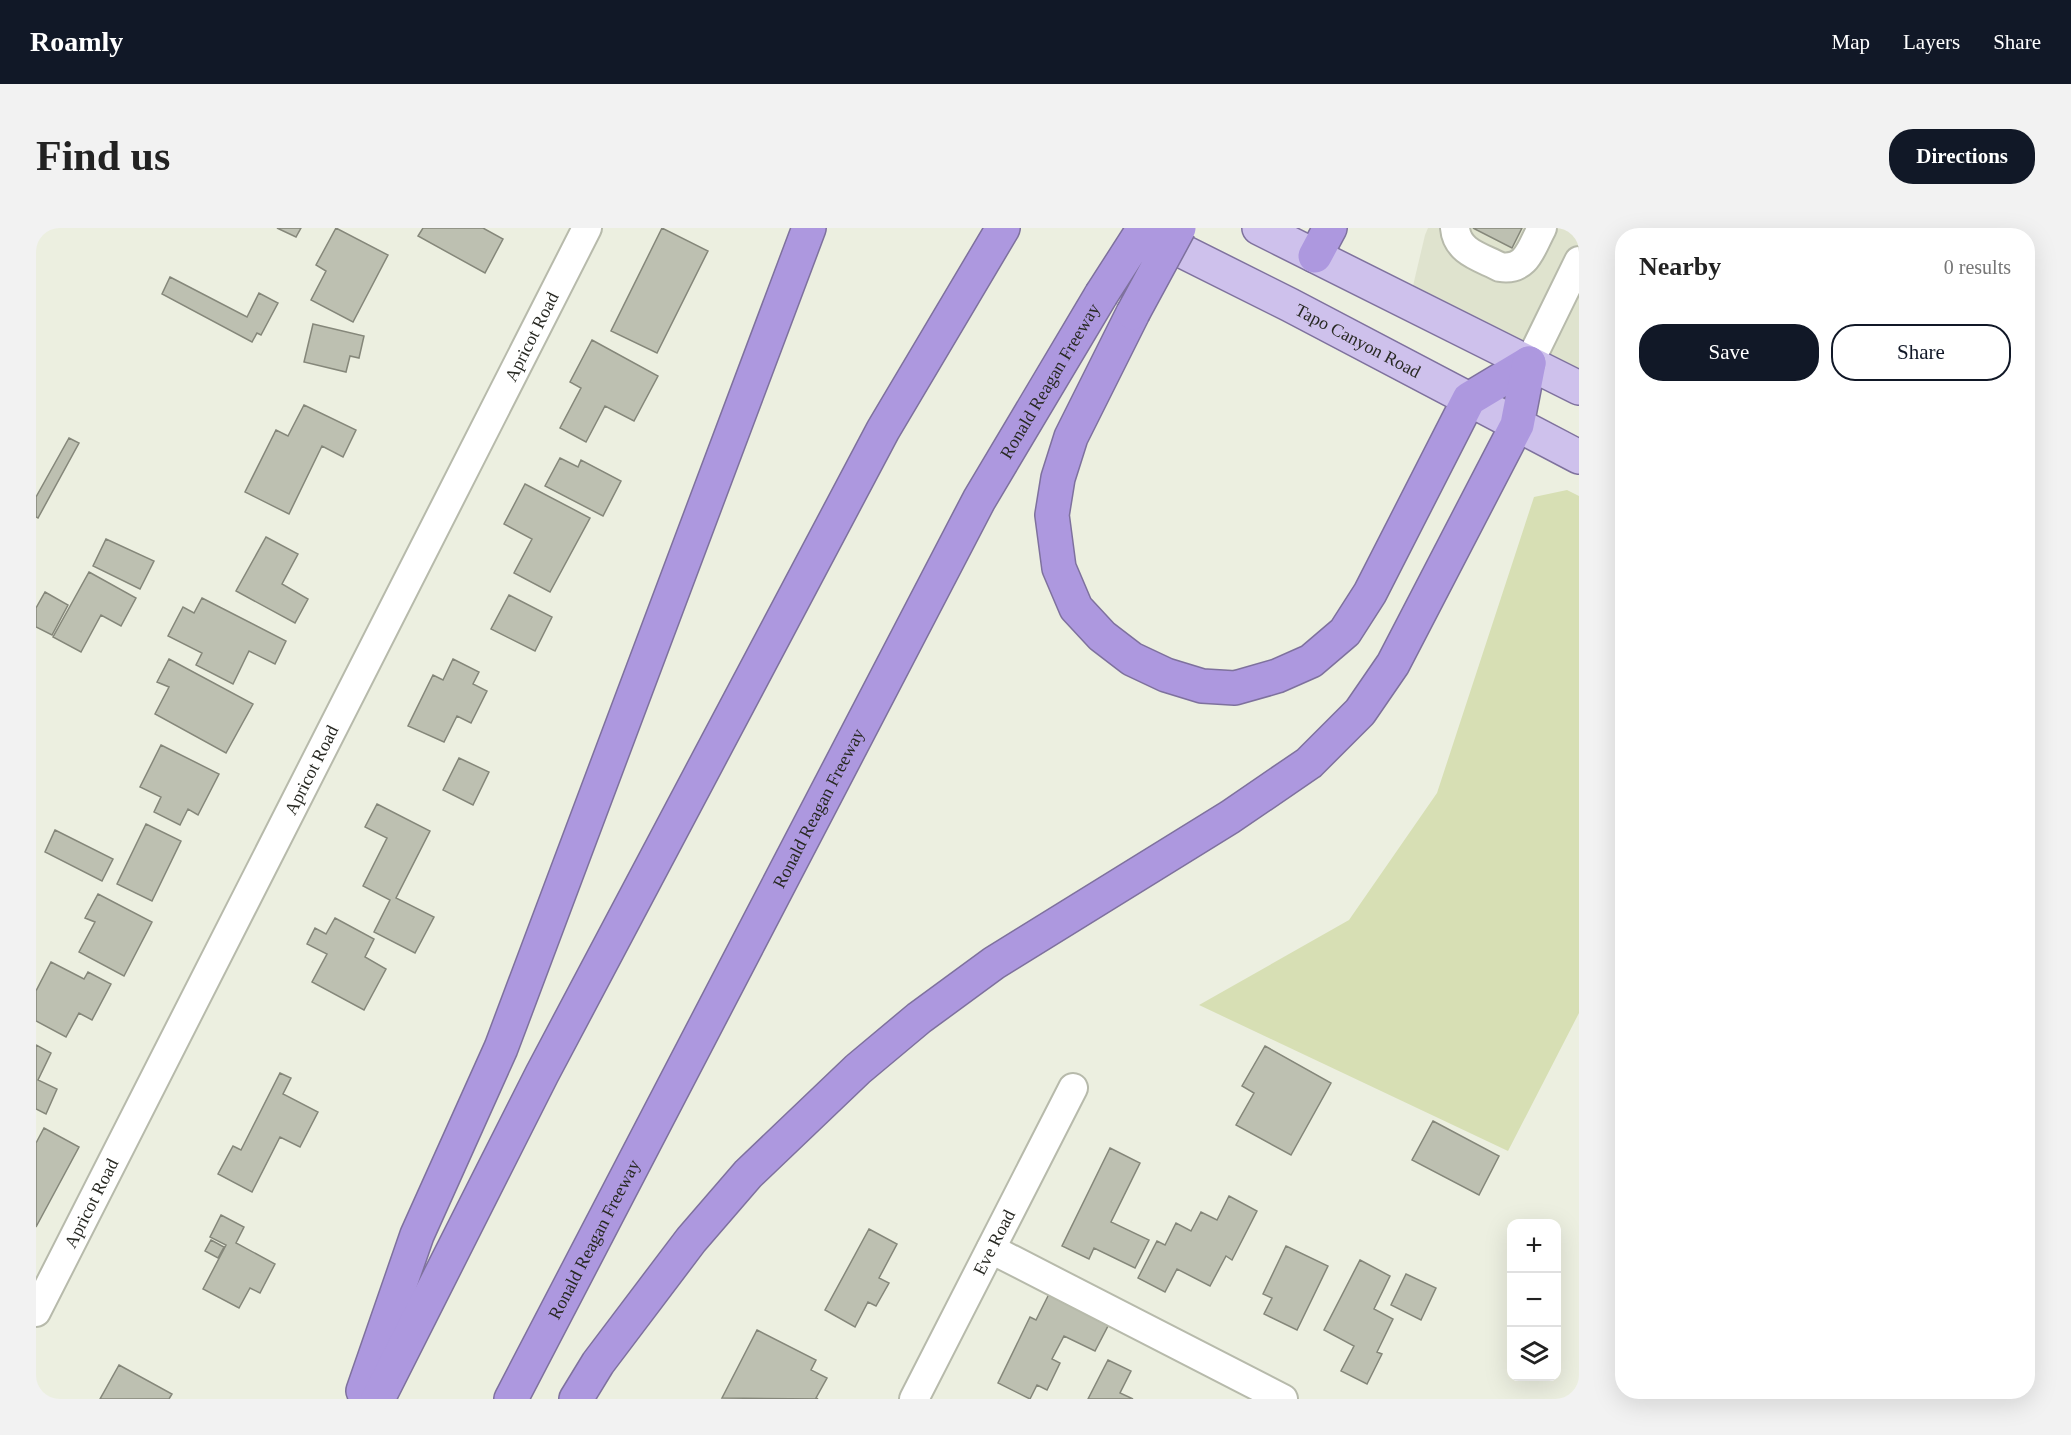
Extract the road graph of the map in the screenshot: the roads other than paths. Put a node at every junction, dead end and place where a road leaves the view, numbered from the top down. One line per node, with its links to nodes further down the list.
1 (809, 228): 21 (highway)
2 (1136, 228): 15 (main road, Tapo Canyon Road)
3 (1144, 228): 23 (highway, Ronald Reagan Freeway, bridge)
4 (1179, 228): 15 (highway, bridge)
5 (1259, 228): 11 (main road)
6 (1330, 228): 11 (highway)
7 (1455, 228): 8 (street)
8 (1542, 228)
9 (577, 231): 20 (street, Apricot Road)
10 (997, 238): 22 (highway)
11 (1315, 256): 13 (main road)
12 (1579, 261): 13 (street)
13 (1529, 363): 14 (main road); 15 (highway); 16 (highway)
14 (1579, 388)
15 (1469, 399): 16 (main road, Tapo Canyon Road)
16 (1517, 425): 17 (main road, Tapo Canyon Road); 24 (highway)
17 (1579, 457)
18 (1073, 1088): 19 (street, Eve Road)
19 (991, 1249): 25 (street, Eve Road); 26 (street)
20 (39, 1298)
21 (360, 1399)
22 (378, 1399)
23 (511, 1399)
24 (576, 1399)
25 (914, 1399)
26 (1283, 1399)

